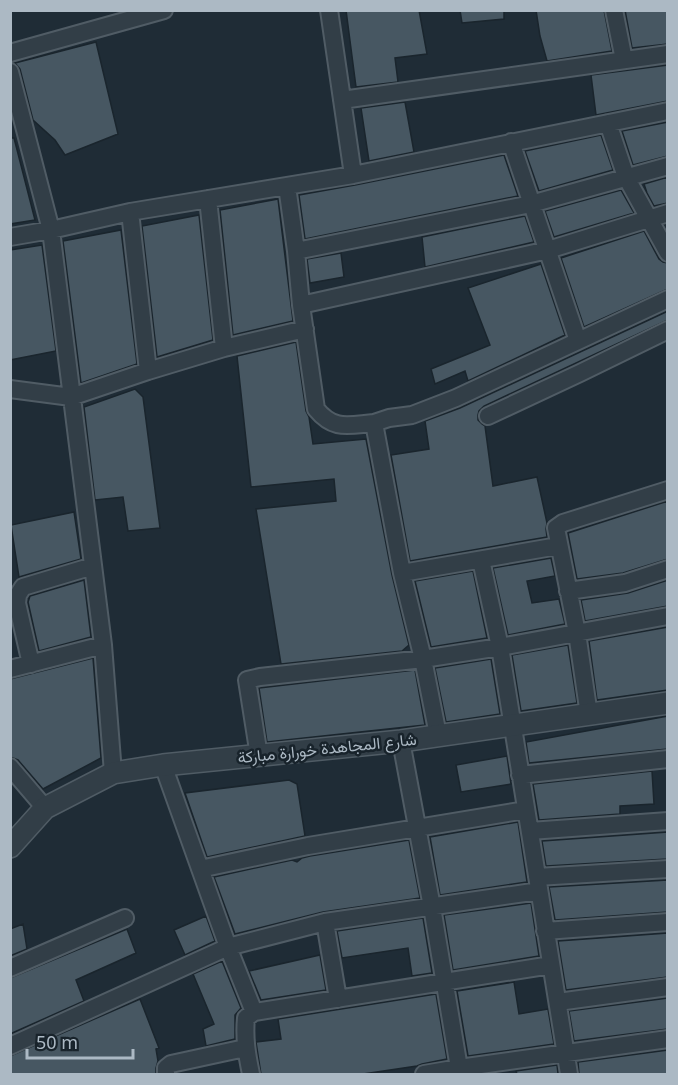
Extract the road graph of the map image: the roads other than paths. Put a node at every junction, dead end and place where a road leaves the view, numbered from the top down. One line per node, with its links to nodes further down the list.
1 (164, 10): 4 (street)
2 (329, 10): 8 (street)
3 (614, 10): 6 (street)
4 (10, 53)
5 (668, 54): 6 (street)
6 (624, 60): 8 (street)
7 (10, 72): 21 (street)
8 (342, 100): 13 (street)
9 (668, 111): 10 (street)
10 (608, 123): 11 (street); 14 (street)
11 (511, 142): 13 (street); 17 (street)
12 (668, 166): 14 (street)
13 (353, 175): 15 (street)
14 (626, 177): 17 (street); 20 (street)
15 (287, 186): 16 (street); 24 (street)
16 (208, 199): 18 (street); 31 (street)
17 (531, 204): 23 (street); 24 (street)
18 (130, 212): 21 (street); 32 (street)
19 (668, 213): 20 (street)
20 (649, 219): 23 (street); 25 (street)
21 (51, 231): 22 (street); 34 (street)
22 (10, 237)
23 (548, 250): 27 (street); 30 (street)
24 (296, 251): 27 (street)
25 (668, 253)
26 (668, 299): 30 (street)
27 (302, 305): 28 (street)
28 (305, 328): 31 (street); 36 (street)
29 (668, 330): 35 (street)
30 (578, 340): 36 (street)
31 (224, 348): 32 (street)
32 (148, 371): 34 (street)
33 (10, 389): 34 (street)
34 (71, 397): 40 (street)
35 (488, 416)
36 (374, 423): 42 (street)
37 (668, 490): 38 (street)
38 (558, 546): 39 (street); 43 (street)
39 (481, 560): 42 (street); 47 (street)
40 (93, 567): 46 (street); 49 (street)
41 (668, 569): 43 (street)
42 (402, 573): 48 (street)
43 (568, 591): 45 (street)
44 (668, 616): 45 (street)
45 (577, 633): 47 (street); 52 (street)
46 (103, 645): 49 (street); 60 (street)
47 (500, 647): 48 (street); 53 (street)
48 (423, 659): 54 (street); 56 (street)
49 (31, 664): 50 (street)
50 (10, 669)
51 (668, 703): 52 (street, شارع المجاهدة خورارة مباركة)
52 (589, 715): 53 (street, شارع المجاهدة خورارة مباركة)
53 (513, 725): 54 (street, شارع المجاهدة خورارة مباركة); 61 (street)
54 (438, 735): 55 (street, شارع المجاهدة خورارة مباركة)
55 (401, 741): 56 (street, شارع المجاهدة خورارة مباركة); 65 (street)
56 (259, 756): 58 (street, شارع المجاهدة خورارة مباركة)
57 (668, 759): 61 (street)
58 (163, 765): 60 (street, شارع المجاهدة خورارة مباركة); 68 (street)
59 (10, 767): 62 (street)
60 (112, 773): 62 (street, شارع المجاهدة خورارة مباركة)
61 (520, 775): 63 (street)
62 (45, 808): 67 (street, شارع المجاهدة خورارة مباركة)
63 (526, 810): 65 (street); 66 (street)
64 (668, 821): 66 (street)
65 (417, 828): 68 (street); 71 (street)
66 (530, 831): 70 (street)
67 (10, 847)
68 (200, 869): 76 (street)
69 (668, 869): 70 (street)
70 (538, 884): 71 (street); 75 (street)
71 (432, 907): 73 (street); 79 (street)
72 (125, 918): 78 (street)
73 (325, 922): 76 (street); 81 (street)
74 (668, 922): 75 (street)
75 (545, 931): 77 (street)
76 (228, 947): 83 (street); 85 (street)
77 (551, 965): 79 (street); 82 (street)
78 (10, 968)
79 (446, 982): 81 (street); 88 (street)
80 (668, 987): 82 (street)
81 (338, 999): 83 (street)
82 (558, 1002): 87 (street)
83 (254, 1012): 86 (street)
84 (668, 1039): 87 (street)
85 (10, 1046)
86 (245, 1048): 89 (street); 90 (street)
87 (565, 1054): 88 (street); 92 (street)
88 (460, 1071): 91 (street)
89 (166, 1074)
90 (250, 1074)
91 (424, 1074)
92 (569, 1074)

